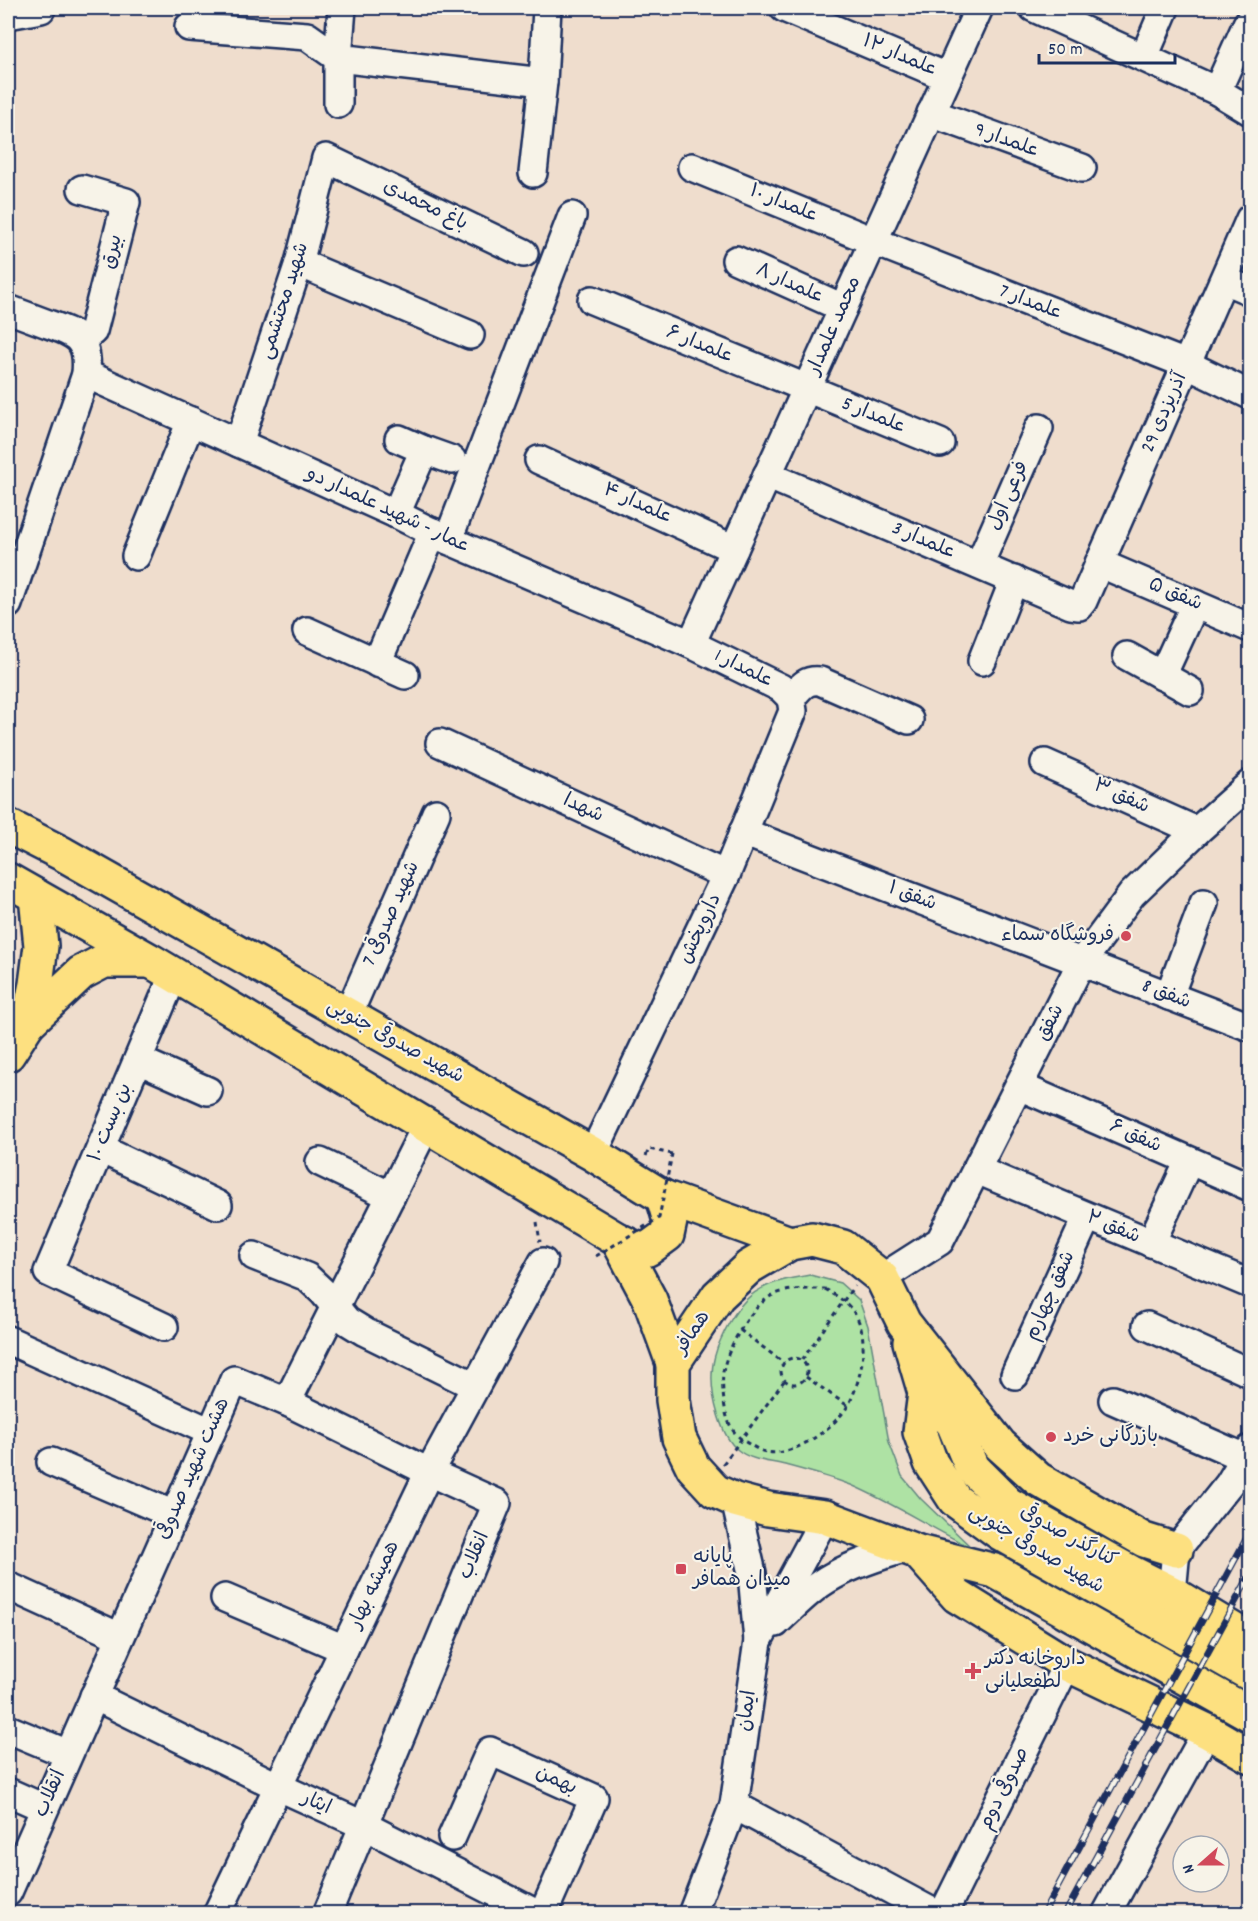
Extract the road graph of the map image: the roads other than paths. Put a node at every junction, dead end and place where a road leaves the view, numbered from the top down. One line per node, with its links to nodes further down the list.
1 (342, 8): 12 (street)
2 (547, 8): 14 (street)
3 (784, 8): 13 (street, علمدار ۱۲)
4 (979, 8): 13 (street, محمد علمدار)
5 (1034, 8): 11 (street)
6 (1165, 8): 11 (street)
7 (41, 9): 8 (street)
8 (8, 15)
9 (1251, 20): 15 (street)
10 (189, 27): 12 (street)
11 (1144, 57): 15 (street)
12 (338, 58): 14 (street); 16 (street)
13 (947, 77): 18 (street, محمد علمدار)
14 (543, 82): 22 (street)
15 (1217, 91): 17 (street)
16 (338, 104)
17 (1251, 111)
18 (931, 113): 21 (street, علمدار 9); 26 (street, محمد علمدار)
19 (326, 158): 27 (street, باغ محمدی); 29 (street, شهید محتشمی)
20 (692, 166): 26 (street, علمدار ۱۰)
21 (1082, 168)
22 (533, 173)
23 (82, 189): 36 (street, بیرق)
24 (572, 216): 51 (street)
25 (1251, 219): 30 (street, آذریزدی 29)
26 (873, 242): 33 (street, محمد علمدار); 37 (street, علمدار 7)
27 (524, 253)
28 (735, 261): 33 (street, علمدار ۸)
29 (299, 262): 35 (street); 44 (street, شهید محتشمی)
30 (1224, 280): 31 (street); 37 (street, آذریزدی 29)
31 (1251, 291)
32 (592, 300): 39 (street, علمدار ۶)
33 (843, 308): 39 (street, محمد علمدار)
34 (8, 309): 36 (street)
35 (470, 335)
36 (81, 341): 38 (street)
37 (1186, 364): 40 (street, علمدار 7); 54 (street, آذریزدی 29)
38 (86, 374): 41 (street, عمار - شهید علمدار دو); 57 (street)
39 (806, 389): 45 (street, علمدار 5); 49 (street, محمد علمدار)
40 (1251, 395)
41 (192, 421): 44 (street, عمار - شهید علمدار دو); 53 (street)
42 (1039, 428): 55 (street, فرعی اول)
43 (399, 440): 46 (street)
44 (239, 443): 50 (street, عمار - شهید علمدار دو)
45 (940, 443)
46 (424, 450): 47 (street); 50 (street)
47 (453, 460)
48 (539, 460): 52 (street, علمدار ۴)
49 (768, 475): 52 (street, محمد علمدار); 55 (street, علمدار 3)
50 (396, 514): 51 (street, عمار - شهید علمدار دو)
51 (441, 536): 62 (street, عمار - شهید علمدار دو); 65 (street)
52 (734, 549): 62 (street, محمد علمدار)
53 (136, 556)
54 (1099, 563): 58 (street, شفق ۵); 59 (street, آذریزدی 29)
55 (980, 565): 56 (street, علمدار 3)
56 (1014, 580): 59 (street, علمدار 3); 64 (street)
57 (8, 604)
58 (1195, 604): 60 (street, شفق ۵); 67 (street)
59 (1078, 606)
60 (1251, 628)
61 (307, 631): 65 (street)
62 (691, 644): 69 (street, علمدار 1)
63 (1126, 656): 67 (street)
64 (982, 661)
65 (377, 663): 66 (street)
66 (405, 675)
67 (1162, 676): 68 (street)
68 (1190, 691)
69 (791, 698): 70 (street); 77 (street, داروپخش)
70 (909, 720)
71 (440, 743): 78 (street, شهدا)
72 (1045, 762): 76 (street, شفق ۳)
73 (1251, 784): 76 (street, شفق)
74 (436, 813): 85 (street, شهید صدوقی 7)
75 (8, 826): 85 (main road, شهید صدوقی جنوبی)
76 (1197, 831): 82 (street, شفق)
77 (743, 832): 78 (street, داروپخش); 82 (street, شفق ۱)
78 (726, 875): 94 (street, داروپخش)
79 (8, 880): 80 (main road)
80 (36, 896): 83 (main road); 86 (main road)
81 (1204, 903): 84 (street)
82 (1081, 963): 84 (street, شفق 8); 90 (street, شفق)
83 (163, 968): 86 (main road); 89 (street, بن بست ۱۰); 92 (main road)
84 (1169, 996): 87 (street, شفق 8)
85 (348, 1015): 94 (main road, شهید صدوقی جنوبی)
86 (28, 1023): 88 (main road)
87 (1251, 1027)
88 (8, 1054)
89 (138, 1060): 91 (street); 93 (street, بن بست ۱۰)
90 (1019, 1086): 95 (street, شفق ۶); 97 (street, شفق)
91 (208, 1090)
92 (426, 1125): 99 (street); 105 (main road)
93 (100, 1149): 101 (street); 113 (street, بن بست ۱۰)
94 (593, 1154): 100 (main road, شهید صدوقی جنوبی)
95 (1189, 1161): 98 (street, شفق ۶); 104 (street)
96 (320, 1162): 99 (street)
97 (977, 1170): 102 (street, شفق ۲); 108 (street, شفق)
98 (1251, 1187)
99 (391, 1196): 110 (street)
100 (663, 1197): 103 (main road, شهید صدوقی جنوبی); 105 (main road)
101 (218, 1205)
102 (1087, 1216): 104 (street, شفق ۲); 117 (street, شفق چهارم)
103 (790, 1243): 108 (main road, همافر); 115 (main road, همافر)
104 (1150, 1243): 109 (street, شفق ۲)
105 (607, 1248): 115 (main road)
106 (254, 1256): 110 (street)
107 (543, 1262): 118 (street, همیشه بهار)
108 (875, 1272): 111 (main road, همافر)
109 (1251, 1284)
110 (335, 1307): 118 (street); 121 (street)
111 (904, 1323): 119 (main road, شهید صدوقی جنوبی); 130 (main road)
112 (1147, 1326): 116 (street)
113 (164, 1327)
114 (8, 1340): 122 (street)
115 (673, 1363): 126 (main road, همافر)
116 (1251, 1372)
117 (1015, 1375)
118 (475, 1386): 125 (street, همیشه بهار)
119 (925, 1393): 132 (main road, کنارگذر صدوقی); 139 (main road, شهید صدوقی جنوبی)
120 (1113, 1400): 123 (street)
121 (287, 1402): 122 (street, هشت شهید صدوقی); 125 (street, انقلاب)
122 (211, 1432): 127 (street, هشت شهید صدوقی)
123 (1248, 1454): 130 (street)
124 (51, 1462): 127 (street)
125 (429, 1472): 137 (street, همیشه بهار); 150 (street, انقلاب)
126 (735, 1500): 128 (main road, همافر); 136 (street)
127 (174, 1515): 134 (street, هشت شهید صدوقی)
128 (825, 1517): 129 (main road, شهید صدوقی جنوبی); 136 (street, ایمان)
129 (913, 1550): 136 (street); 138 (main road); 141 (main road, شهید صدوقی جنوبی)
130 (1176, 1550): 132 (street)
131 (8, 1586): 134 (street)
132 (1172, 1593): 135 (main road, کنارگذر صدوقی)
133 (225, 1598): 137 (street)
134 (120, 1637): 140 (street, هشت شهید صدوقی)
135 (1251, 1640)
136 (758, 1641): 148 (street, ایمان)
137 (344, 1649): 146 (street, همیشه بهار)
138 (1067, 1664): 143 (main road); 159 (street, صدوقی دوم)
139 (1251, 1674)
140 (94, 1696): 144 (street, انقلاب); 146 (street, ایثار)
141 (1251, 1714)
142 (8, 1729): 144 (street)
143 (1207, 1731): 145 (main road); 160 (street)
144 (68, 1754): 149 (street, انقلاب)
145 (1251, 1756)
146 (279, 1787): 150 (street, ایثار); 153 (street, همیشه بهار)
147 (8, 1792): 149 (street)
148 (734, 1805): 157 (street, ایمان); 158 (street)
149 (45, 1808): 152 (street, انقلاب)
150 (363, 1825): 154 (street); 155 (street, ایثار)
151 (452, 1837): 156 (street, بهمن)
152 (8, 1892)
153 (217, 1914)
154 (327, 1914)
155 (537, 1914)
156 (543, 1914)
157 (692, 1914)
158 (936, 1914)
159 (943, 1914)
160 (1106, 1914)

